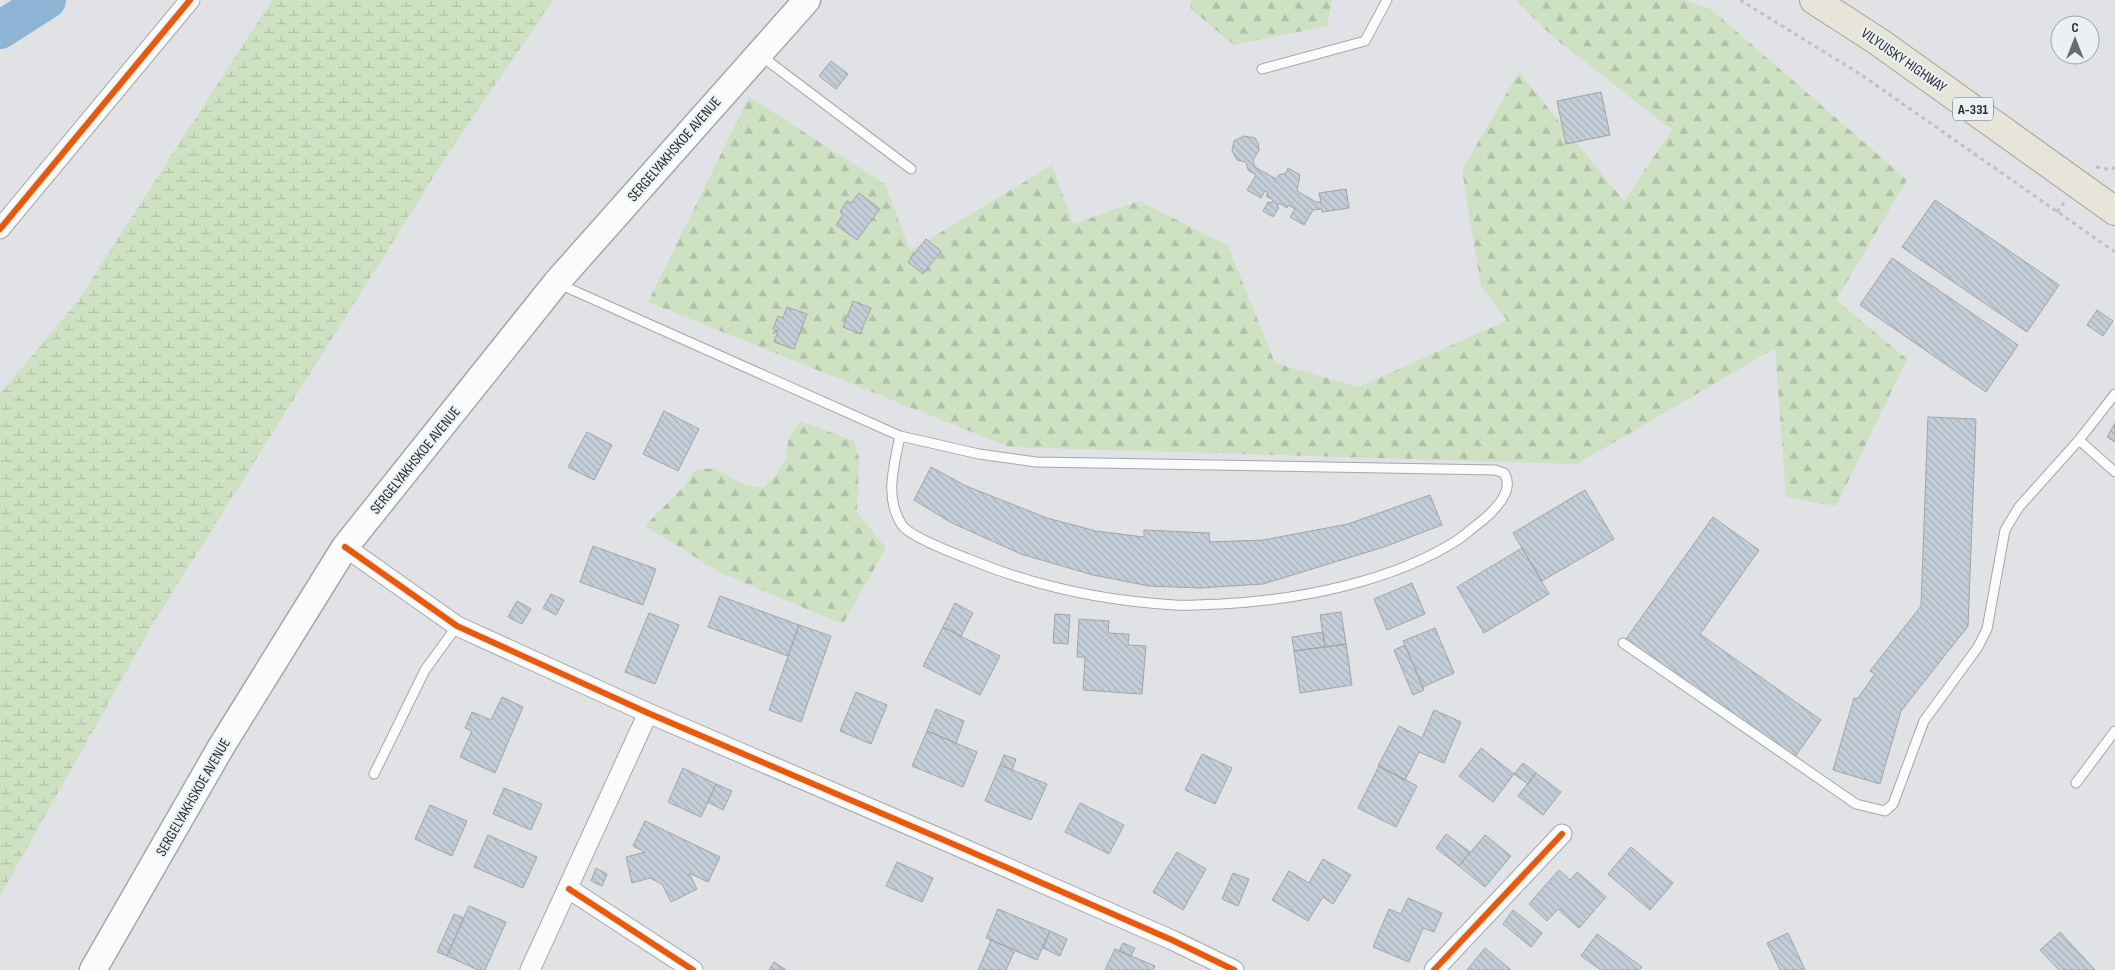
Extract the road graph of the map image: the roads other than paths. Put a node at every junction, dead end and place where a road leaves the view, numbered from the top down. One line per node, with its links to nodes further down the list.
1 (190, 0): 9 (street)
2 (807, 0): 5 (main road, SERGELYAKHSKOE AVENUE)
3 (1386, 0): 6 (lane)
4 (1826, 3): 8 (main road, VILYUISKY HIGHWAY / А-331)
5 (758, 53): 7 (lane); 10 (main road, SERGELYAKHSKOE AVENUE)
6 (1262, 69)
7 (911, 169)
8 (2115, 211)
9 (0, 229)
10 (556, 283): 12 (lane); 15 (main road, SERGELYAKHSKOE AVENUE)
11 (2115, 394): 13 (lane)
12 (900, 436): 12 (lane)
13 (2079, 440): 14 (lane); 17 (lane)
14 (2115, 472)
15 (345, 547): 16 (street); 24 (main road, SERGELYAKHSKOE AVENUE)
16 (457, 626): 18 (street); 20 (lane)
17 (1623, 643)
18 (648, 714): 23 (street); 27 (street)
19 (2115, 731): 21 (lane)
20 (374, 774)
21 (2076, 783)
22 (1562, 834): 28 (street)
23 (569, 889): 25 (street); 26 (street)
24 (93, 970)
25 (530, 970)
26 (693, 970)
27 (1234, 970)
28 (1434, 970)

